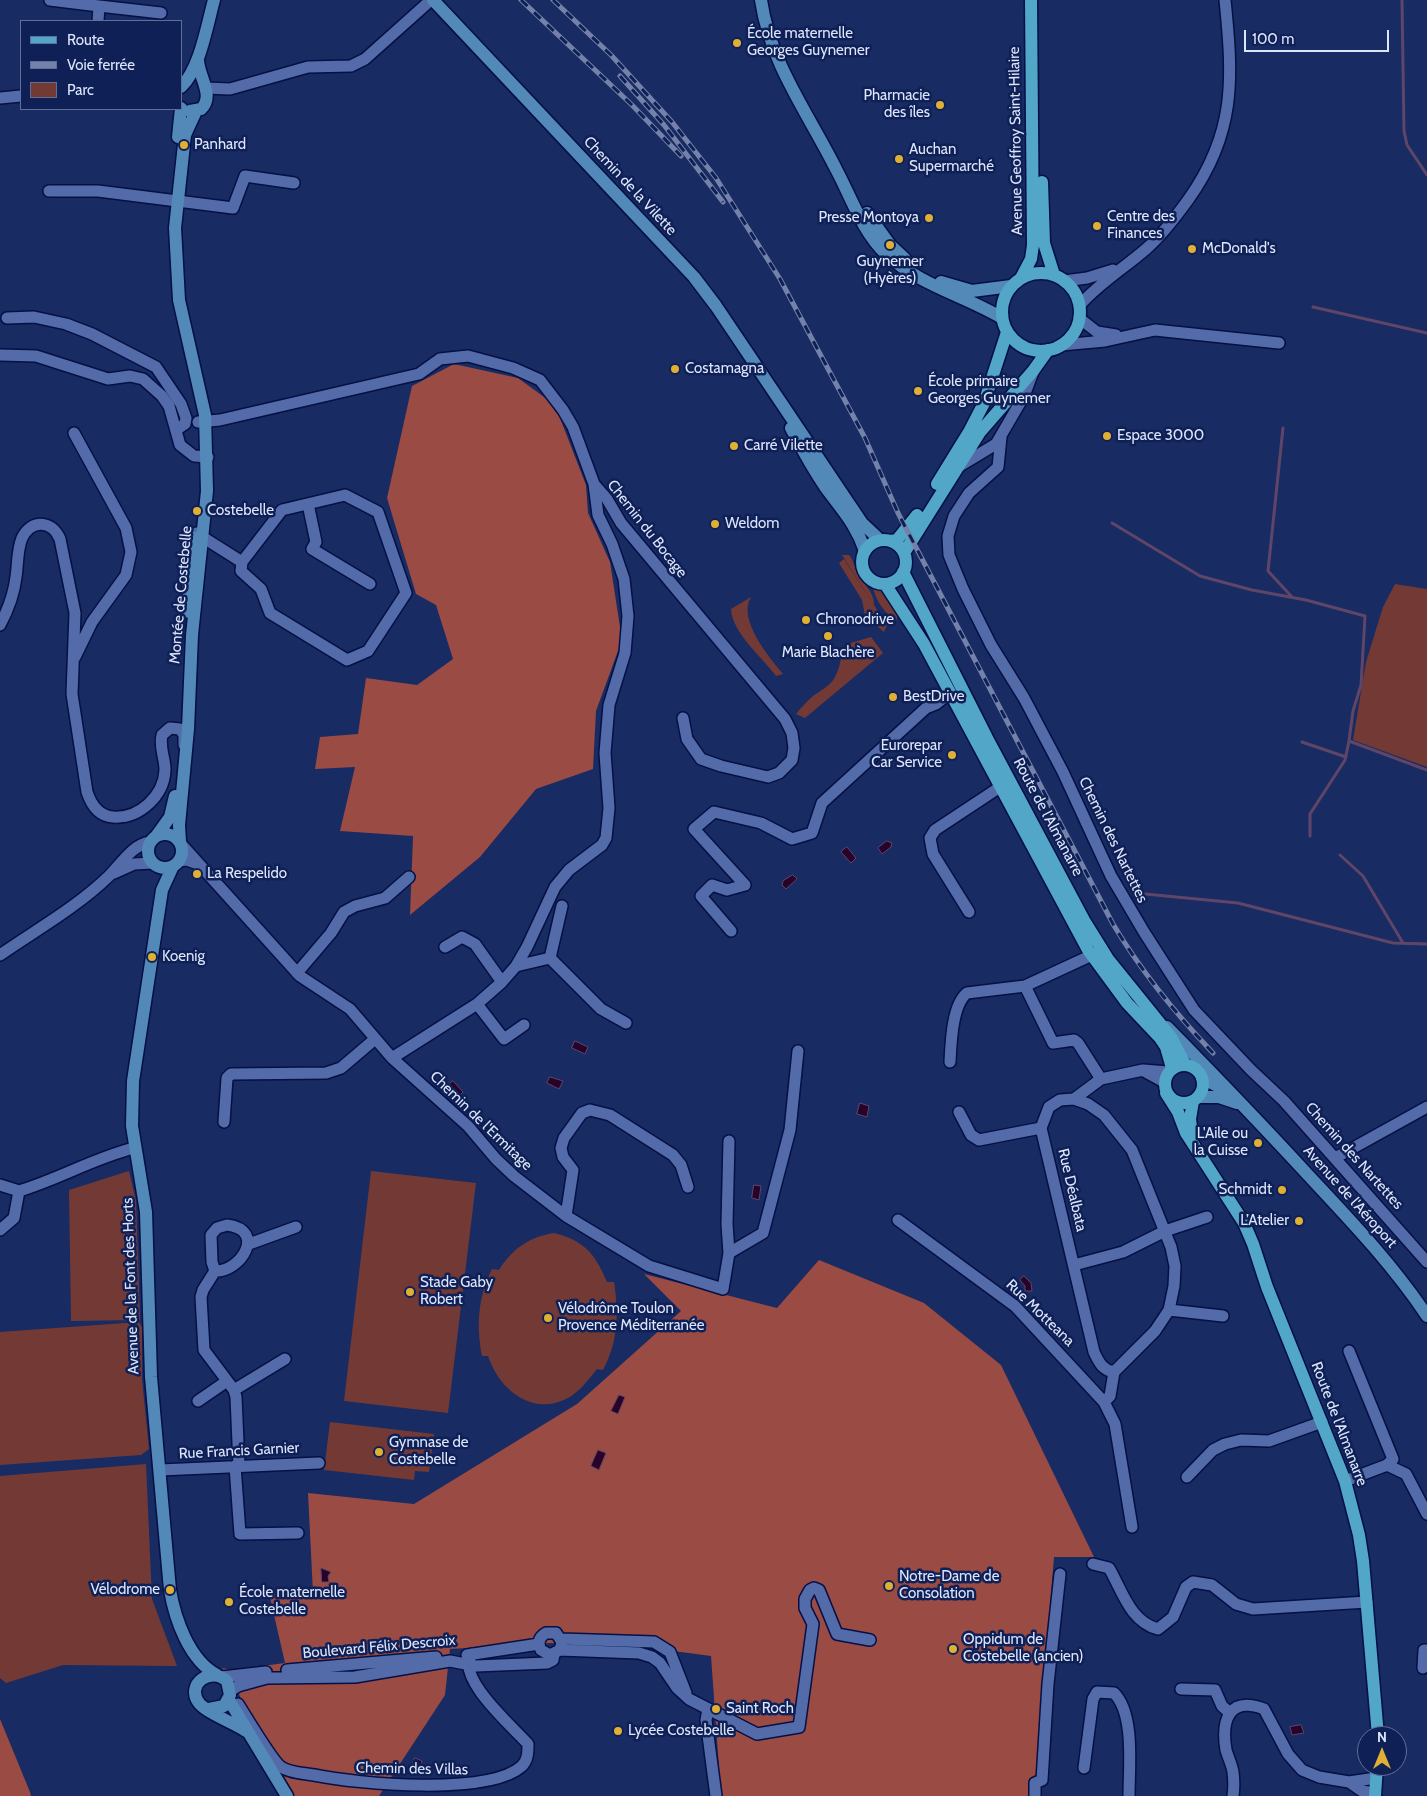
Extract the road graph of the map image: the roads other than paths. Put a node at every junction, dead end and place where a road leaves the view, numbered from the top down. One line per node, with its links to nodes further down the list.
1 (50, 0): 8 (street)
2 (214, 0): 11 (main road, Montée de Costebelle)
3 (432, 0): 14 (street); 37 (main road, Chemin de la Vilette)
4 (761, 0): 20 (main road)
5 (1031, 0): 26 (main road, Avenue Geoffroy Saint-Hilaire)
6 (1039, 0): 25 (main road, Avenue Geoffroy Saint-Hilaire)
7 (1225, 0): 24 (street)
8 (99, 6): 9 (street); 10 (street)
9 (161, 13)
10 (98, 20)
11 (197, 58): 12 (main road, Montée de Costebelle); 13 (main road, Montée de Costebelle)
12 (183, 85): 13 (main road, Montée de Costebelle)
13 (205, 87): 14 (street); 18 (main road, Montée de Costebelle)
14 (230, 89): 18 (street)
15 (20, 96): 16 (street)
16 (0, 98)
17 (182, 107): 18 (main road, Montée de Costebelle)
18 (201, 108): 23 (main road, Montée de Costebelle)
19 (181, 110): 23 (main road, Montée de Costebelle)
20 (836, 168): 26 (main road); 29 (main road)
21 (294, 183): 23 (street)
22 (50, 191): 23 (street)
23 (174, 199): 38 (main road, Montée de Costebelle)
24 (1120, 268): 25 (street); 27 (street)
25 (1059, 278): 26 (main road); 27 (main road)
26 (1016, 282): 29 (main road)
27 (1079, 312): 31 (street); 33 (main road)
28 (7, 318): 39 (street)
29 (1002, 318): 30 (main road)
30 (1007, 332): 34 (main road); 49 (main road)
31 (1122, 336): 32 (street); 33 (street)
32 (1279, 343)
33 (1061, 345): 34 (main road)
34 (1048, 350): 36 (main road)
35 (0, 355): 39 (street)
36 (1034, 371): 41 (street); 45 (main road)
37 (784, 410): 49 (main road, Chemin de la Vilette); 50 (main road, Chemin de la Vilette)
38 (202, 422): 43 (main road, Montée de Costebelle); 46 (street, Chemin du Bocage)
39 (176, 430): 43 (street)
40 (74, 433): 57 (street)
41 (1001, 437): 42 (street); 44 (street)
42 (987, 451): 44 (street); 45 (street)
43 (204, 457): 48 (main road, Montée de Costebelle)
44 (1000, 460): 105 (street, Chemin des Nartettes)
45 (958, 467): 51 (main road)
46 (594, 484): 59 (street, Chemin du Bocage); 78 (street)
47 (308, 504): 52 (street); 52 (street); 54 (street)
48 (199, 534): 52 (street); 60 (main road, Montée de Costebelle); 61 (main road, Montée de Costebelle)
49 (885, 541): 50 (main road); 51 (main road)
50 (865, 551): 55 (main road)
51 (904, 553): 53 (main road)
52 (242, 562)
53 (903, 572): 55 (main road); 83 (main road, Route de l'Almanarre)
54 (370, 584)
55 (885, 584): 58 (main road, Route de l'Almanarre)
56 (0, 625): 57 (street)
57 (74, 661): 60 (street)
58 (950, 693): 62 (main road, Route de l'Almanarre); 73 (street)
59 (683, 718)
60 (180, 729): 61 (street); 63 (main road, Montée de Costebelle)
61 (184, 766): 64 (main road, Montée de Costebelle)
62 (1000, 787): 72 (street); 76 (main road, Route de l'Almanarre)
63 (154, 839): 64 (main road); 65 (main road); 68 (street)
64 (181, 843): 66 (main road); 67 (street, Chemin de l'Ermitage)
65 (154, 863): 66 (main road); 68 (street); 70 (main road, Avenue de la Font des Horts)
66 (176, 864): 67 (street); 70 (main road, Avenue de la Font des Horts)
67 (198, 864): 79 (street, Chemin de l'Ermitage)
68 (110, 875): 75 (street)
69 (409, 877): 79 (street)
70 (162, 890): 104 (main road, Avenue de la Font des Horts)
71 (562, 906): 77 (street)
72 (969, 912)
73 (731, 931)
74 (445, 947): 80 (street)
75 (0, 955)
76 (1092, 955): 81 (street); 93 (main road, Route de l'Almanarre)
77 (550, 958): 78 (street); 84 (street)
78 (516, 966): 80 (street)
79 (297, 973): 86 (street, Chemin de l'Ermitage)
80 (502, 982): 82 (street)
81 (1026, 986): 89 (street); 92 (street)
82 (477, 1004): 85 (street); 88 (street)
83 (1146, 1006): 90 (main road, Route de l'Almanarre); 94 (main road, Avenue de l'Aéroport)
84 (626, 1023)
85 (524, 1025)
86 (375, 1039): 88 (street, Chemin de l'Ermitage); 100 (street)
87 (798, 1051): 116 (street)
88 (392, 1058): 109 (street, Chemin de l'Ermitage)
89 (950, 1062)
90 (1185, 1064): 91 (main road); 93 (main road)
91 (1202, 1078): 94 (main road, Avenue de l'Aéroport); 96 (main road)
92 (1101, 1079): 93 (street); 95 (street)
93 (1168, 1079): 96 (main road); 103 (main road, Route de l'Almanarre)
94 (1230, 1094): 97 (main road, Avenue de l'Aéroport)
95 (1074, 1099): 101 (street); 114 (street)
96 (1196, 1099): 97 (main road, Avenue de l'Aéroport); 103 (main road, Route de l'Almanarre)
97 (1242, 1105): 122 (main road, Avenue de l'Aéroport)
98 (1427, 1107): 105 (street)
99 (959, 1112): 101 (street)
100 (224, 1122)
101 (1042, 1128): 118 (street, Rue Déalbata)
102 (728, 1141): 116 (street)
103 (1195, 1145): 129 (main road, Route de l'Almanarre)
104 (134, 1148): 108 (street); 133 (main road, Avenue de la Font des Horts)
105 (1335, 1158): 117 (street, Chemin des Nartettes)
106 (0, 1185): 108 (street)
107 (688, 1187): 109 (street)
108 (19, 1191): 113 (street)
109 (566, 1216): 116 (street, Chemin de l'Ermitage)
110 (1208, 1217): 114 (street)
111 (898, 1220): 128 (street, Rue Motteana)
112 (296, 1227): 115 (street)
113 (0, 1230)
114 (1165, 1231): 118 (street); 120 (street)
115 (249, 1244): 119 (street); 119 (street)
116 (729, 1253)
117 (1427, 1262)
118 (1074, 1265): 125 (street, Rue Déalbata)
119 (215, 1271): 126 (street)
120 (1169, 1310): 121 (street); 125 (street)
121 (1223, 1316)
122 (1427, 1316)
123 (1349, 1351): 131 (street)
124 (285, 1359): 126 (street)
125 (1114, 1372): 128 (street)
126 (230, 1386): 127 (street); 132 (street)
127 (198, 1401)
128 (1104, 1402): 137 (street, Rue Motteana)
129 (1322, 1422): 134 (street); 135 (main road, Route de l'Almanarre)
130 (319, 1463): 132 (street, Rue Francis Garnier)
131 (1388, 1465): 135 (street); 136 (street)
132 (237, 1466): 133 (street, Rue Francis Garnier); 138 (street)
133 (160, 1470): 145 (main road, Avenue de la Font des Horts)
134 (1187, 1477)
135 (1345, 1481): 141 (main road, Route de l'Almanarre)
136 (1427, 1514)
137 (1132, 1527)
138 (298, 1533)
139 (1093, 1564): 141 (street)
140 (1060, 1574): 166 (street)
141 (1367, 1602): 156 (main road, Route de l'Almanarre)
142 (870, 1640): 154 (street, Boulevard Félix Descroix)
143 (539, 1644): 144 (street); 144 (street, Boulevard Félix Descroix); 147 (street, Boulevard Félix Descroix)
144 (558, 1647): 147 (street, Boulevard Félix Descroix); 154 (street, Boulevard Félix Descroix)
145 (192, 1649): 149 (main road, Avenue de la Font des Horts); 150 (main road, Avenue de la Font des Horts)
146 (1427, 1650): 148 (street)
147 (470, 1660): 149 (street, Boulevard Félix Descroix); 152 (street, Boulevard Félix Descroix); 152 (street, Chemin des Villas)
148 (1423, 1668)
149 (219, 1676): 150 (main road); 152 (main road)
150 (199, 1681): 153 (main road)
151 (1181, 1689): 155 (street)
152 (230, 1695): 153 (main road); 157 (main road)
153 (209, 1709): 157 (main road)
154 (708, 1709): 165 (street)
155 (1230, 1713): 161 (street); 163 (street)
156 (1377, 1726)
157 (246, 1731): 164 (main road)
158 (1084, 1768): 167 (street)
159 (1365, 1776): 161 (street)
160 (1376, 1776): 162 (main road)
161 (1349, 1782): 162 (street)
162 (1375, 1794)
163 (1234, 1795)
164 (287, 1796)
165 (716, 1796)
166 (1035, 1796)
167 (1129, 1796)

